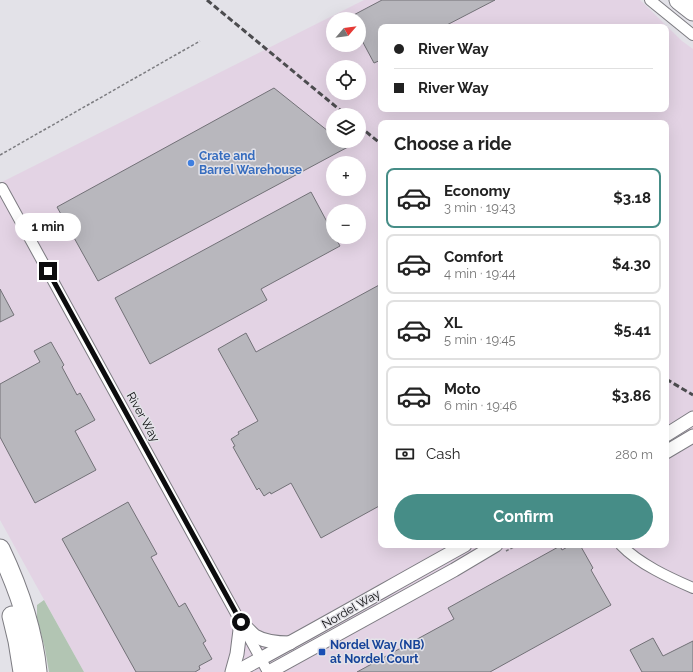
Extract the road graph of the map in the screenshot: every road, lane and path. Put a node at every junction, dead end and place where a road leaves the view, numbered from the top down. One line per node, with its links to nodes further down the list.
1 (650, 0): 4 (street)
2 (679, 0): 3 (highway)
3 (693, 11)
4 (693, 35)
5 (200, 41): 6 (path)
6 (0, 155)
7 (2, 188): 18 (street, River Way)
8 (693, 418): 9 (street)
9 (669, 433)
10 (693, 436): 11 (street)
11 (669, 450)
12 (460, 548): 19 (street, Nordel Way)
13 (491, 548): 25 (street, Nordel Way)
14 (624, 548): 17 (street)
15 (0, 549): 22 (highway)
16 (0, 579): 21 (highway)
17 (693, 588)
18 (241, 622): 19 (street); 20 (street, River Way); 23 (street)
19 (290, 643): 20 (street, Nordel Way)
20 (261, 659): 24 (street, Nordel Way); 25 (street, River Way)
21 (22, 672)
22 (37, 672)
23 (232, 672)
24 (236, 672)
25 (269, 672)

